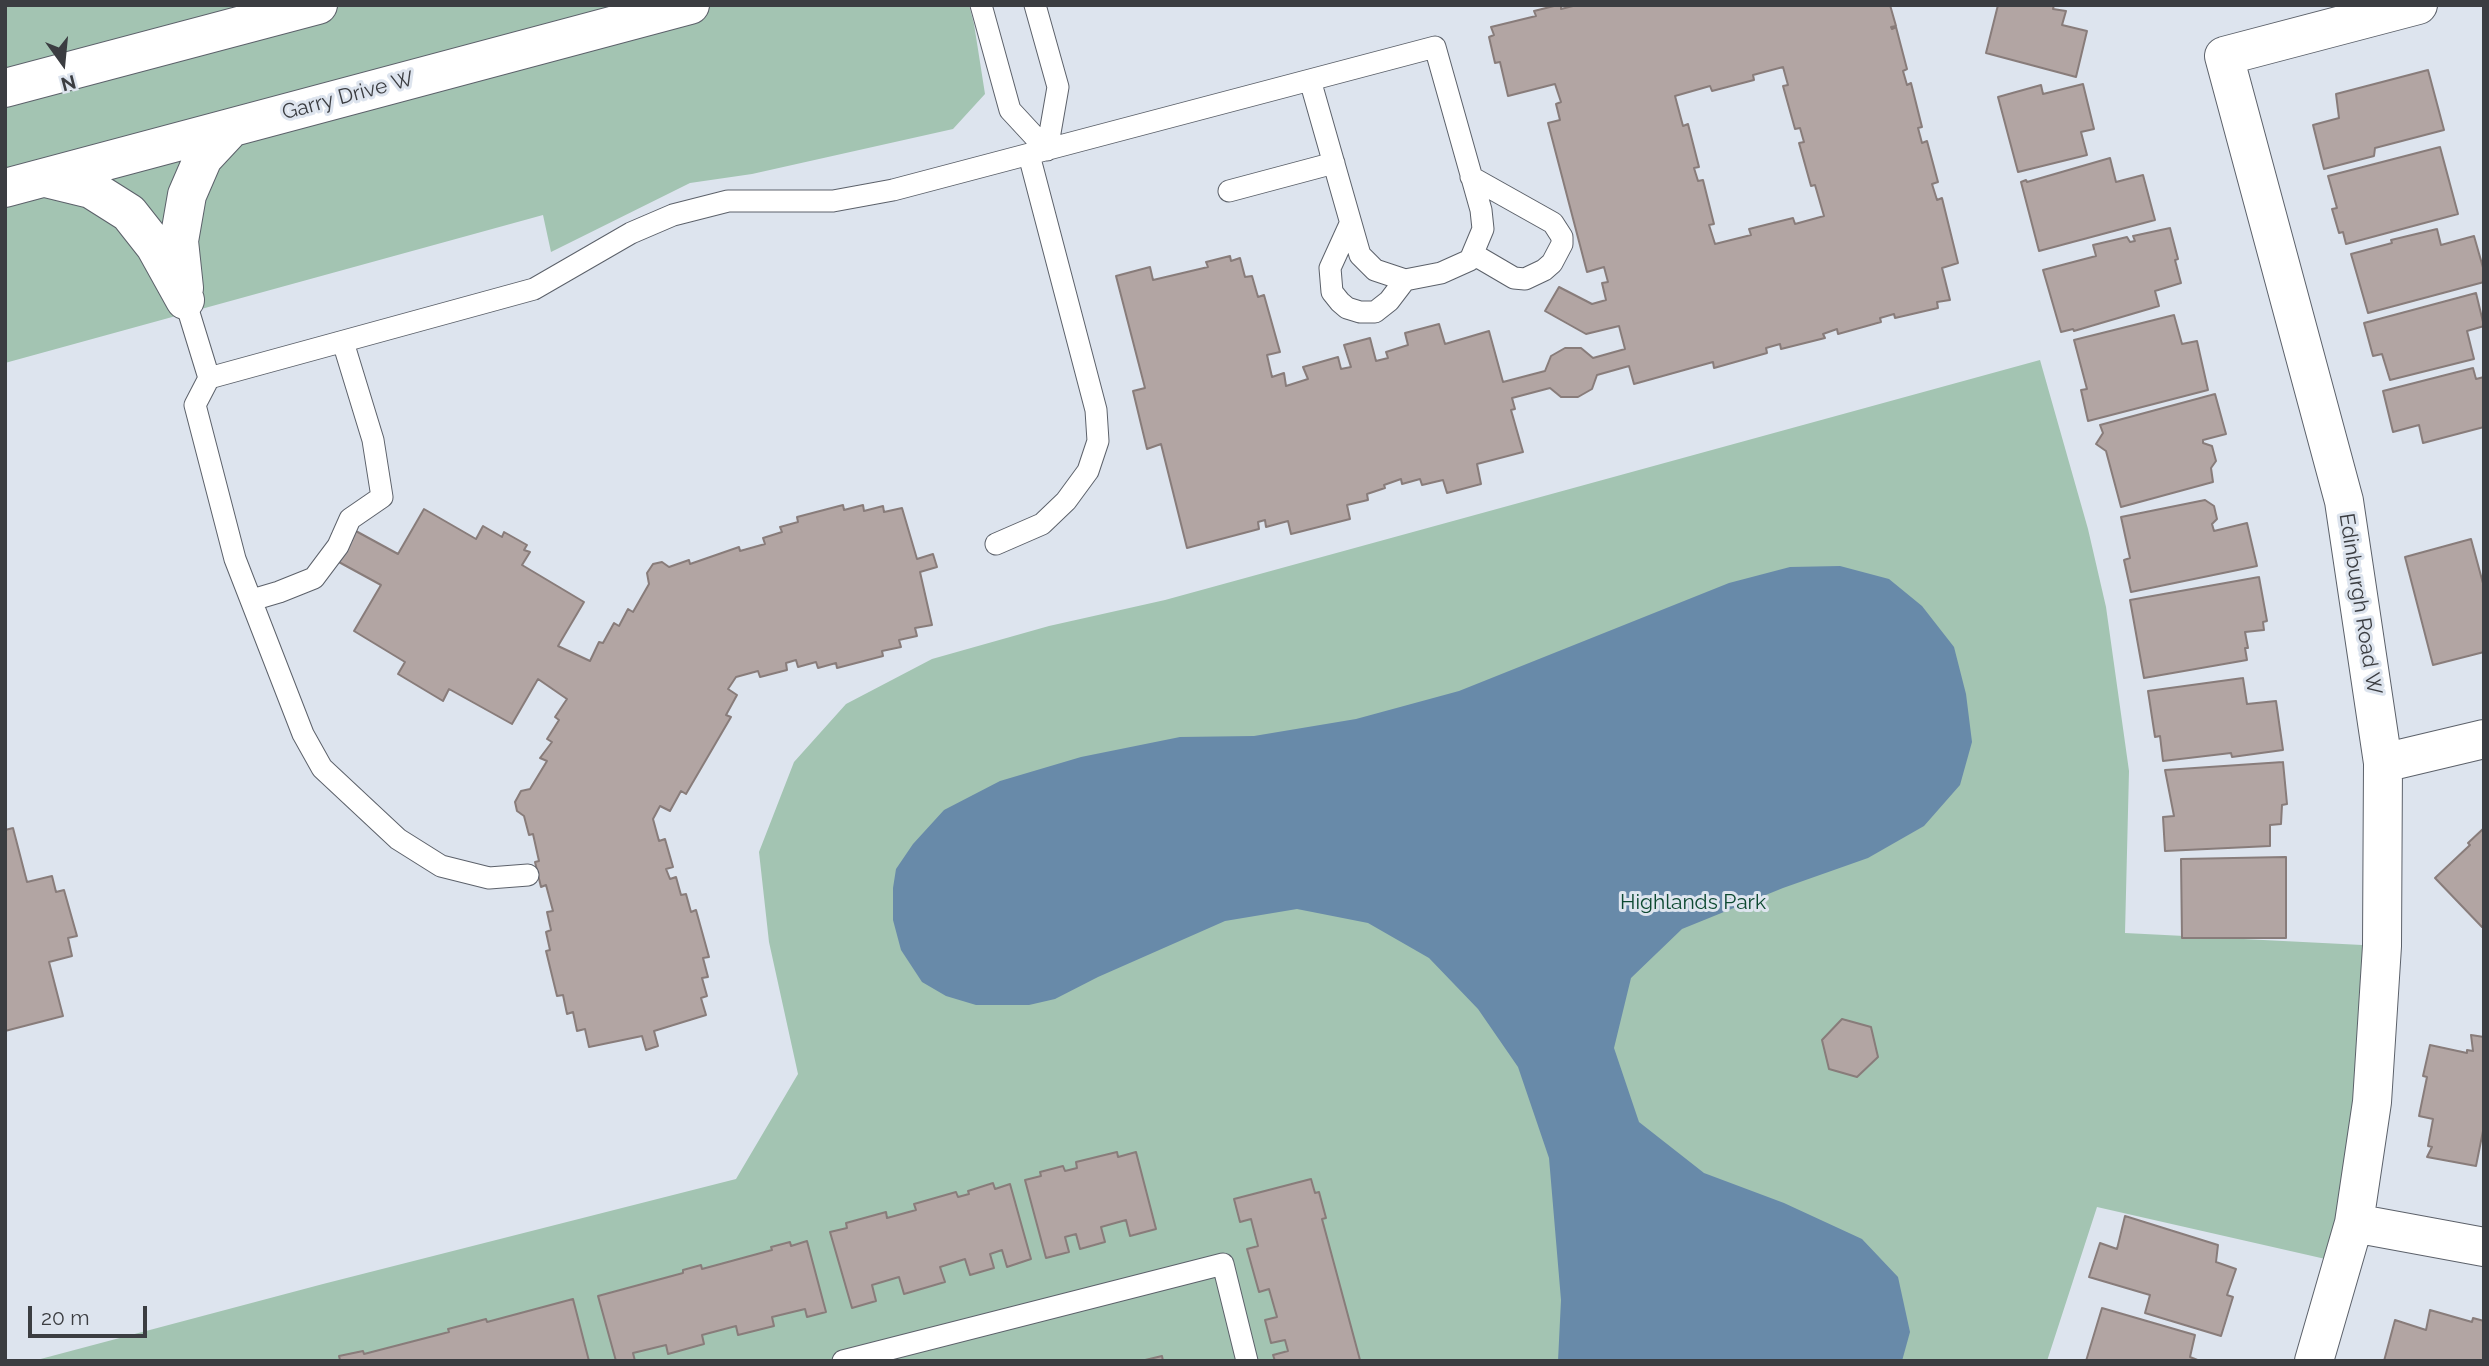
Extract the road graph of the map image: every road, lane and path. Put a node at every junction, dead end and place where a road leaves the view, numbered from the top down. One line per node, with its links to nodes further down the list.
1 (317, 5): 7 (street)
2 (690, 5): 8 (street, Garry Drive W)
3 (981, 5): 9 (lane)
4 (1035, 5): 9 (lane)
5 (2418, 5): 24 (street, Edinburgh Road W)
6 (1310, 80): 9 (lane); 10 (lane); 11 (lane)
7 (5, 88)
8 (231, 128): 12 (street, Garry Drive W); 18 (street)
9 (1038, 152): 19 (lane); 21 (lane)
10 (1334, 163): 14 (lane); 15 (lane)
11 (1471, 177): 16 (lane); 16 (lane)
12 (44, 178): 13 (street, Garry Drive W); 18 (street)
13 (5, 188)
14 (1229, 191)
15 (1350, 224): 17 (lane); 17 (lane)
16 (1474, 254): 17 (lane)
17 (1405, 279)
18 (185, 300): 20 (lane)
19 (343, 342): 20 (lane); 22 (lane)
20 (209, 378): 22 (lane)
21 (996, 544)
22 (252, 600): 25 (lane)
23 (2484, 739): 24 (street)
24 (2383, 763): 26 (street, Edinburgh Road W)
25 (528, 874)
26 (2354, 1223): 27 (street); 30 (street, Edinburgh Road W)
27 (2484, 1247)
28 (843, 1361): 29 (lane)
29 (1247, 1361)
30 (2314, 1361)

